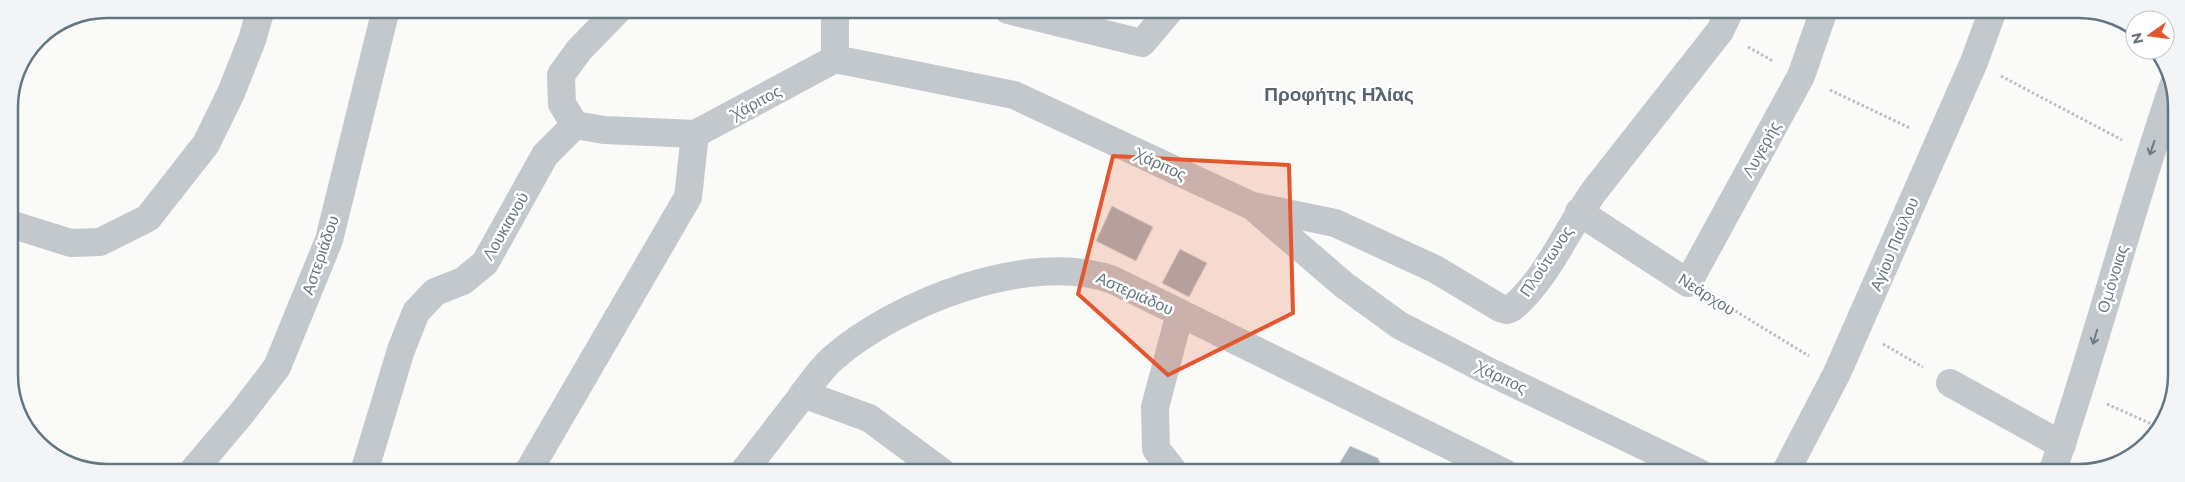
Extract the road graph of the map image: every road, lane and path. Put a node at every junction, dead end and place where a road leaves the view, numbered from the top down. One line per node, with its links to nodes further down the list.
1 (258, 18): 20 (street)
2 (384, 18): 30 (street, Αστεριάδου)
3 (611, 18): 14 (street)
4 (835, 18): 10 (street)
5 (1040, 18): 6 (street)
6 (1163, 18)
7 (1821, 18): 12 (street, Λυγερής)
8 (1990, 18): 11 (street, Αγίου Παύλου)
9 (1725, 21): 12 (path); 19 (street, Πλούτωνος)
10 (835, 58): 15 (street, Χάριτος); 18 (street, Χάριτος)
11 (1974, 62): 16 (street, Αγίου Παύλου); 17 (path)
12 (1801, 76): 16 (path); 21 (street, Λυγερής)
13 (2167, 103): 17 (street, Ομόνοιας, one-way to 17)
14 (575, 125): 15 (street); 31 (street, Λουκιανού)
15 (695, 134): 32 (street)
16 (1938, 142): 23 (street, Αγίου Παύλου)
17 (2149, 155): 26 (street, Ομόνοιας, one-way to 26)
18 (1252, 206): 19 (street, Πλούτωνος); 37 (street, Χάριτος)
19 (1579, 212): 21 (street, Νεάρχου)
20 (18, 226)
21 (1688, 282): 24 (path, Νεάρχου)
22 (1180, 313): 27 (street, Αστεριάδου); 35 (street); 36 (street, Αστεριάδου)
23 (1857, 328): 24 (street, Αγίου Παύλου); 25 (path)
24 (1837, 373): 38 (street, Αγίου Παύλου)
25 (1950, 383): 29 (street)
26 (2079, 391): 28 (path); 29 (street, Ομόνοιας)
27 (803, 394): 33 (street, Αστεριάδου); 34 (street)
28 (2153, 425)
29 (2062, 445): 39 (street, Ομόνοιας)
30 (199, 464)
31 (366, 464)
32 (533, 464)
33 (749, 464)
34 (931, 464)
35 (1168, 464)
36 (1487, 464)
37 (1681, 464)
38 (1790, 464)
39 (2055, 464)

